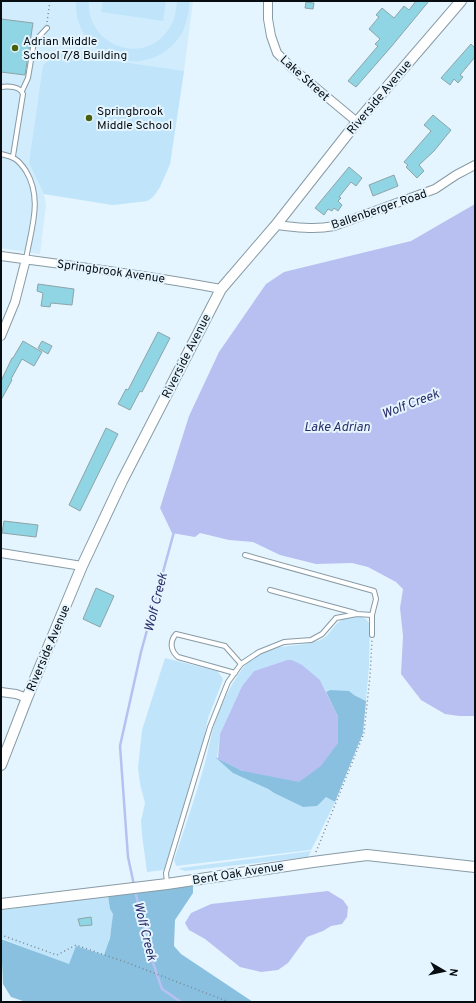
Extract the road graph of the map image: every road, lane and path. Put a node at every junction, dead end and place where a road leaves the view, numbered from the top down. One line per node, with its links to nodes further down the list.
1 (50, 1): 4 (path)
2 (268, 1): 7 (street, Lake Street)
3 (461, 1): 7 (street, Riverside Avenue)
4 (46, 28): 6 (lane)
5 (1, 87): 6 (lane)
6 (22, 91): 9 (lane)
7 (357, 122): 11 (street, Riverside Avenue)
8 (1, 154): 9 (lane)
9 (13, 156): 13 (lane)
10 (475, 165): 11 (street, Ballenberger Road)
11 (276, 225): 14 (street, Riverside Avenue)
12 (1, 256): 13 (street, Springbrook Avenue)
13 (26, 259): 14 (street, Springbrook Avenue); 15 (street)
14 (221, 289): 18 (street, Riverside Avenue)
15 (1, 336)
16 (1, 552): 18 (street)
17 (246, 555): 21 (lane)
18 (82, 566): 26 (street, Riverside Avenue)
19 (270, 590): 20 (lane)
20 (357, 614): 21 (lane); 23 (lane)
21 (372, 615): 22 (lane)
22 (372, 635): 28 (path)
23 (241, 664): 24 (lane); 24 (lane)
24 (235, 672): 30 (lane)
25 (1, 692): 26 (street)
26 (27, 698): 27 (street, Riverside Avenue)
27 (1, 765)
28 (313, 862): 29 (street, Bent Oak Avenue); 30 (street, Bent Oak Avenue)
29 (475, 867)
30 (167, 884): 31 (street, Bent Oak Avenue)
31 (1, 904)
32 (1, 934): 33 (path)
33 (229, 1002)

